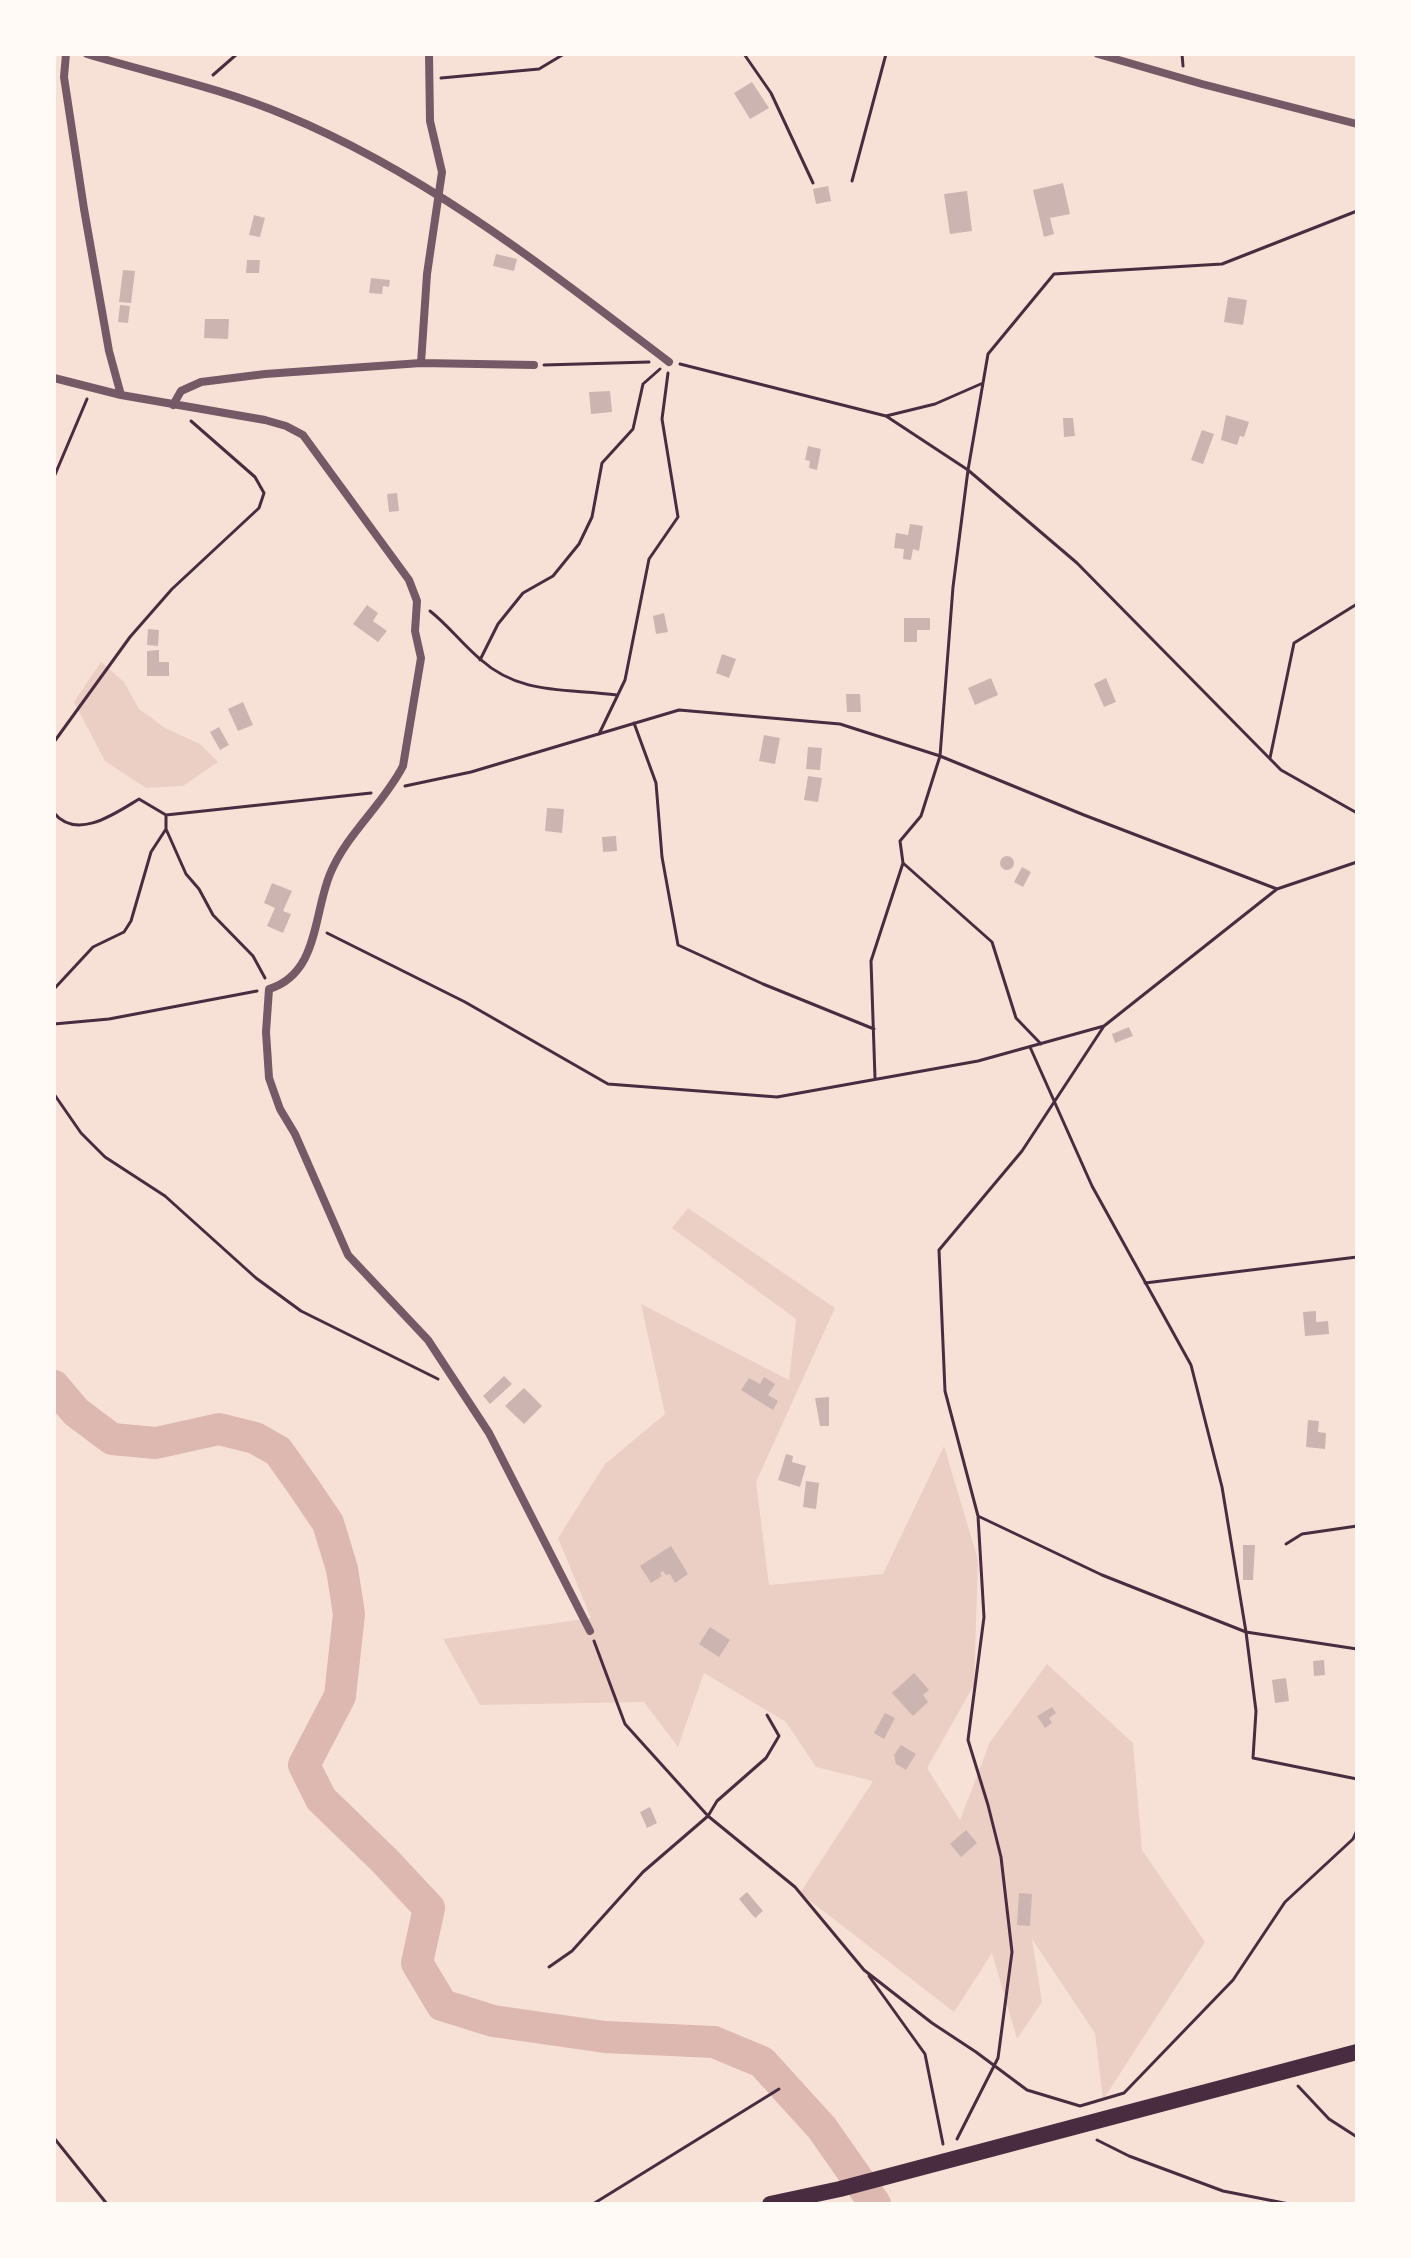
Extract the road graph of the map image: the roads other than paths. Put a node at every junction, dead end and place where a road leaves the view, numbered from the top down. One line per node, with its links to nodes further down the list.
1 (66, 54): 11 (street)
2 (87, 54): 6 (street)
3 (429, 54): 6 (street)
4 (1098, 54): 5 (street)
5 (1357, 124)
6 (439, 197): 7 (street); 8 (street)
7 (669, 362)
8 (421, 363): 9 (street); 12 (street)
9 (534, 365)
10 (54, 378): 11 (street)
11 (121, 395): 12 (street)
12 (173, 405): 13 (street)
13 (590, 1631)
14 (1357, 2052): 15 (main road)
15 (770, 2204)

